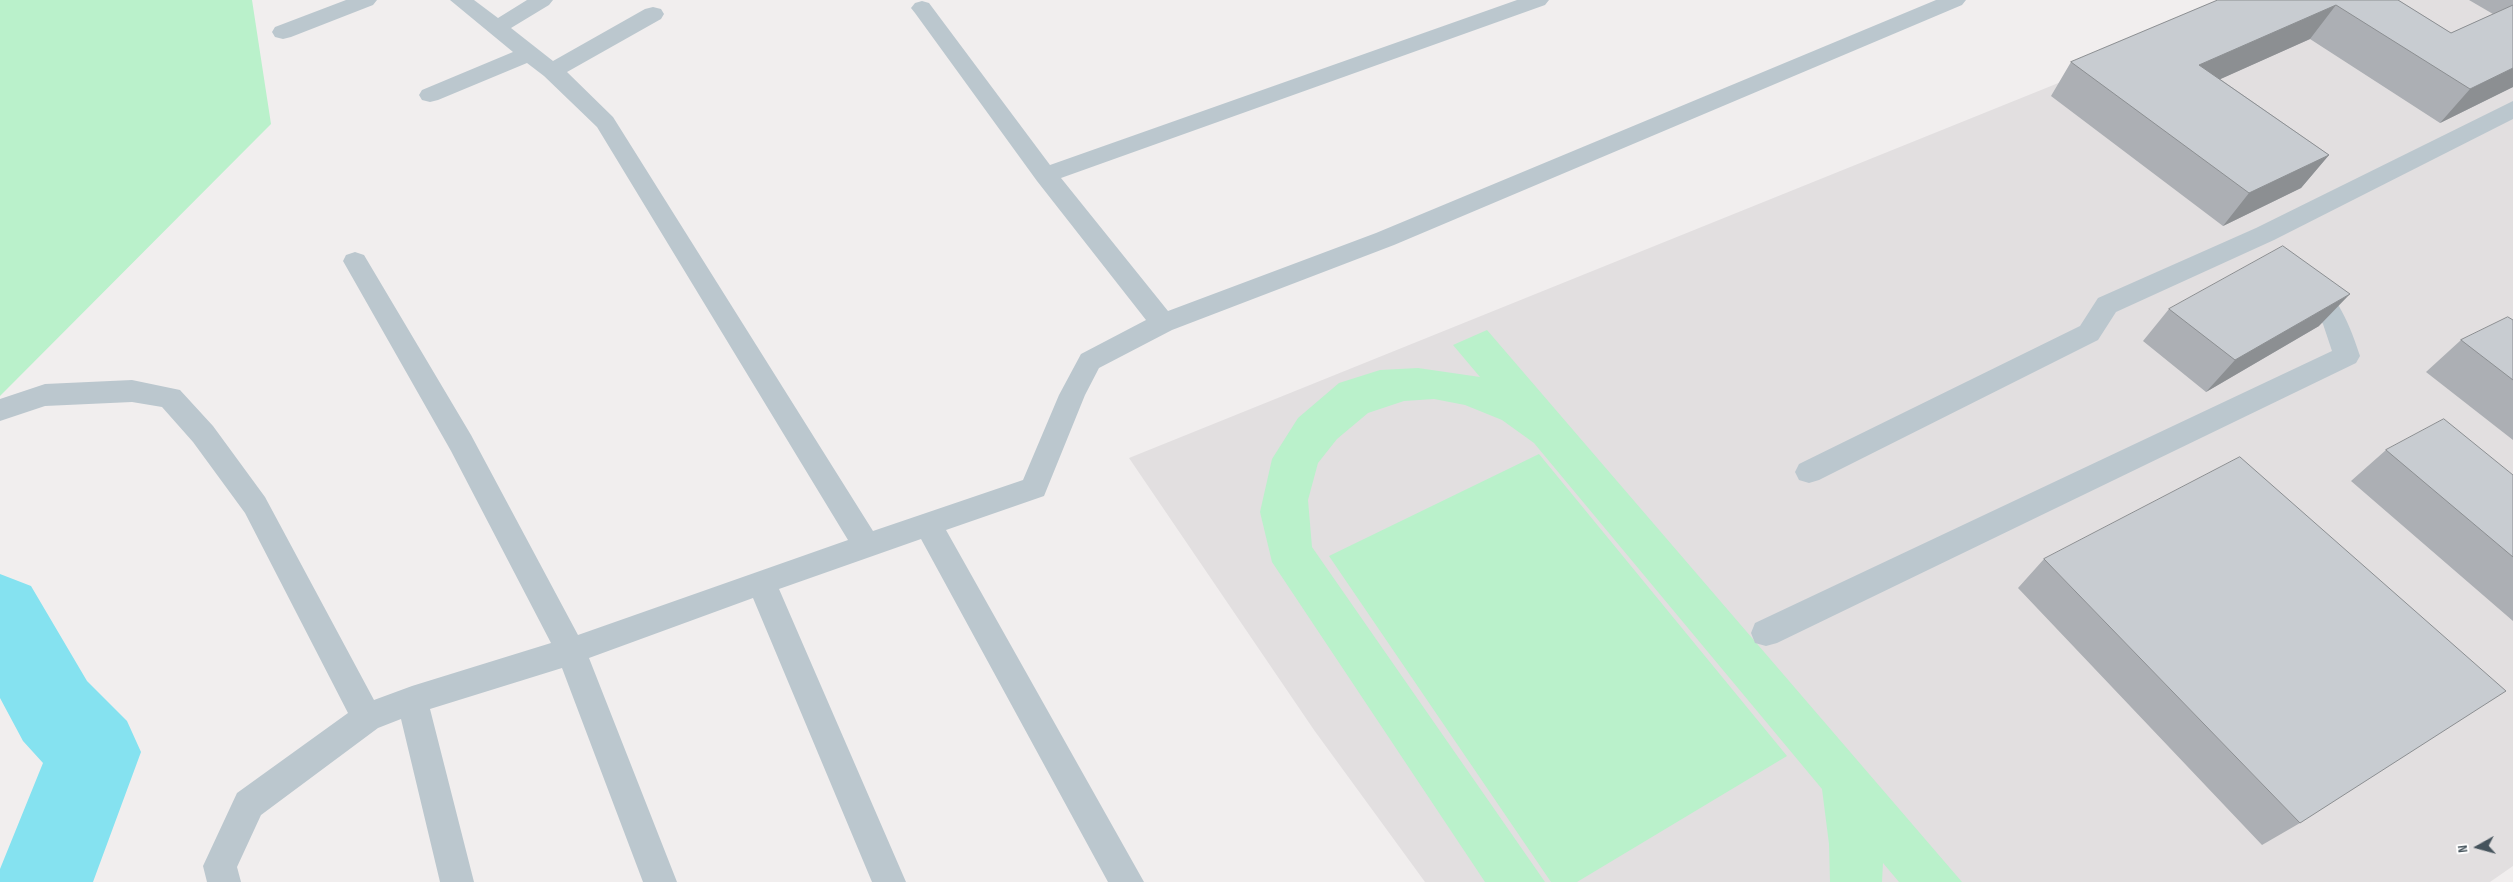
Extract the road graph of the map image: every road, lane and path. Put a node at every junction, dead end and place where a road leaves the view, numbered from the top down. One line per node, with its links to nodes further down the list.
1 (366, 0): 9 (street)
2 (461, 0): 8 (street)
3 (542, 0): 8 (street)
4 (1538, 0): 14 (street)
5 (1955, 0): 17 (street)
6 (922, 8): 14 (street)
7 (653, 14): 11 (street)
8 (498, 27): 10 (street)
9 (283, 32)
10 (530, 53): 11 (street); 12 (street)
11 (552, 71): 21 (street)
12 (430, 95)
13 (2513, 109): 15 (street)
14 (1045, 175): 17 (street)
15 (2264, 234): 19 (street); 23 (street)
16 (355, 261): 24 (street)
17 (1163, 322): 20 (street)
18 (0, 410): 26 (street)
19 (1809, 472)
20 (928, 525): 21 (street); 31 (street)
21 (867, 546): 22 (street)
22 (761, 582): 24 (street); 30 (street)
23 (1766, 633)
24 (571, 651): 25 (street); 29 (street)
25 (412, 700): 26 (street); 28 (street)
26 (367, 718): 27 (street)
27 (224, 882)
28 (457, 882)
29 (660, 882)
30 (889, 882)
31 (1127, 882)

